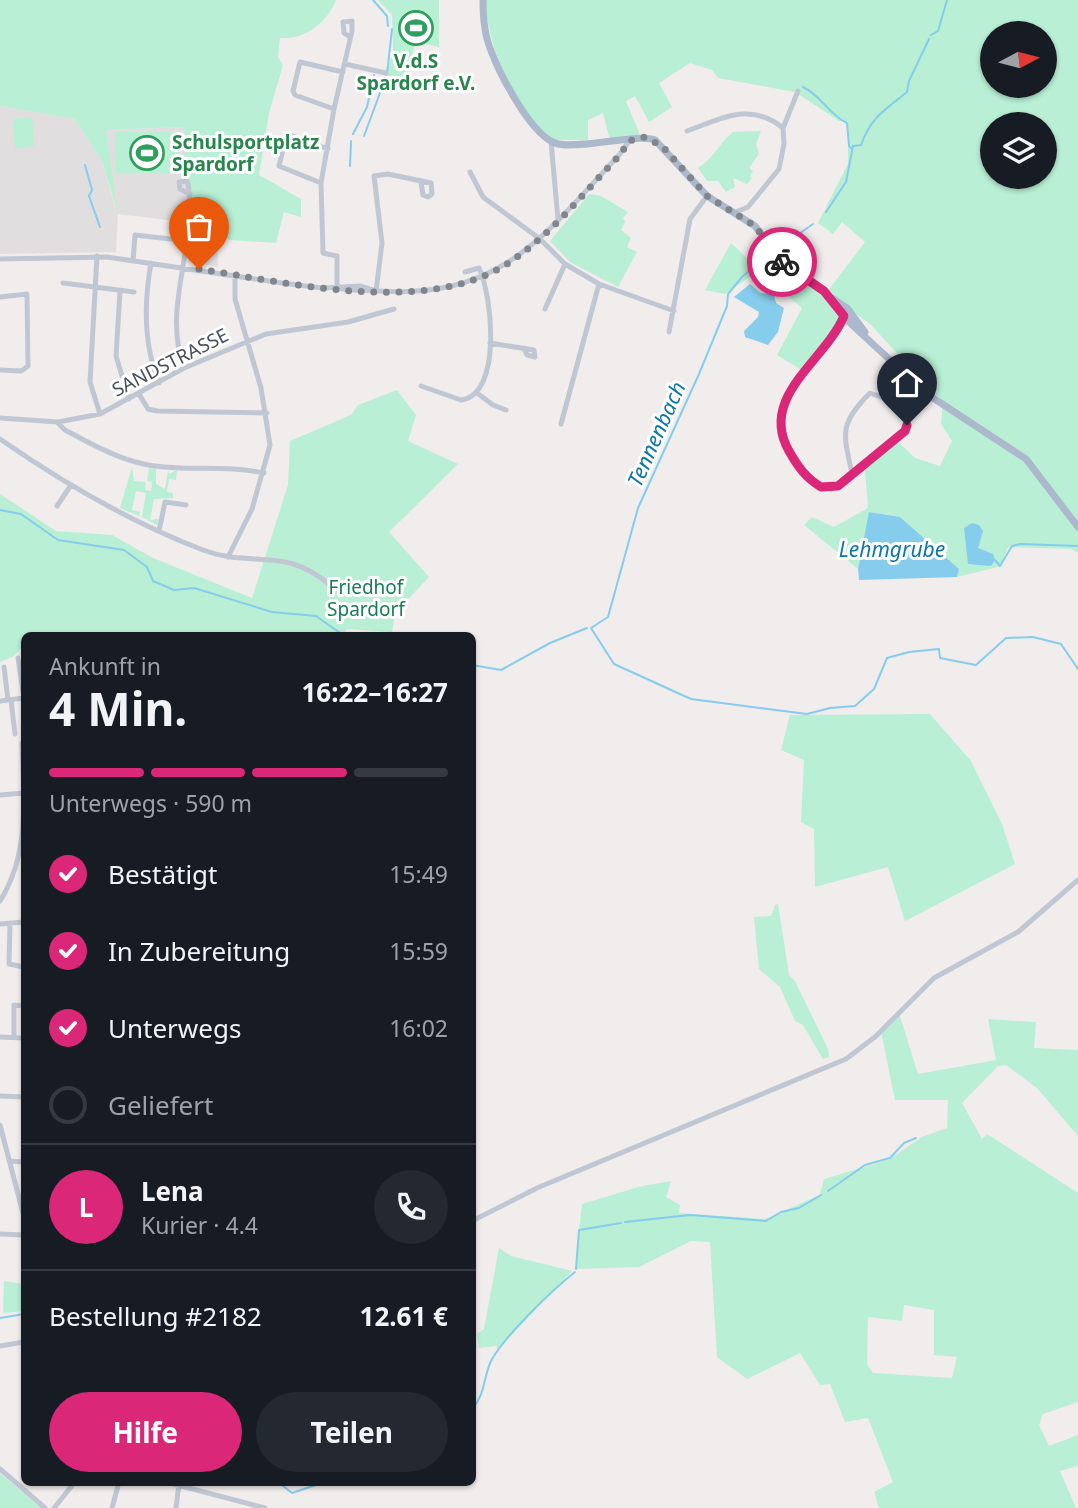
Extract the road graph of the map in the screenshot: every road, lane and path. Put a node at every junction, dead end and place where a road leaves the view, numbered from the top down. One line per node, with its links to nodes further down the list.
1 (483, 0): 10 (main road)
2 (350, 37): 3 (street)
3 (345, 64): 4 (street); 5 (street)
4 (343, 72): 7 (street); 7 (street)
5 (386, 73)
6 (797, 91): 8 (street)
7 (334, 109): 12 (street)
8 (783, 128): 9 (street); 18 (street)
9 (687, 131)
10 (551, 141): 11 (main road); 20 (street)
11 (629, 141): 17 (main road); 20 (street)
12 (328, 149): 15 (street); 15 (street)
13 (470, 172): 22 (street)
14 (421, 182): 38 (street)
15 (321, 183): 36 (street)
16 (190, 194): 23 (street)
17 (707, 196): 19 (main road); 44 (street)
18 (748, 207): 19 (street); 21 (street)
19 (736, 212): 21 (main road)
20 (558, 220): 22 (street)
21 (748, 220): 40 (main road)
22 (540, 239): 28 (street); 32 (street)
23 (188, 241): 26 (street); 29 (street)
24 (97, 256): 25 (street); 26 (street); 35 (street)
25 (0, 259)
26 (133, 261): 27 (street)
27 (151, 263): 29 (street); 54 (street)
28 (565, 264): 34 (street); 43 (street)
29 (182, 267): 31 (street); 52 (street)
30 (465, 272): 32 (street)
31 (235, 275): 36 (street); 49 (street)
32 (484, 277): 38 (street); 50 (street)
33 (63, 283): 35 (street)
34 (599, 284): 44 (street); 64 (street)
35 (94, 287): 37 (street); 61 (street)
36 (337, 288): 38 (street)
37 (120, 291): 39 (street); 58 (street)
38 (376, 291)
39 (134, 292)
40 (829, 296): 45 (main road); 46 (main road)
41 (0, 297): 53 (street)
42 (394, 309): 49 (street, SANDSTRASSE)
43 (545, 309)
44 (674, 311): 48 (street)
45 (844, 316): 46 (main road); 47 (street)
46 (852, 317): 47 (street); 71 (main road)
47 (838, 330): 67 (street)
48 (669, 332)
49 (248, 340): 52 (street, SANDSTRASSE); 60 (street)
50 (490, 343): 51 (street); 56 (street)
51 (524, 349)
52 (184, 368): 54 (street, SANDSTRASSE)
53 (0, 370)
54 (159, 383): 57 (street, SANDSTRASSE)
55 (421, 386): 56 (street)
56 (477, 393): 59 (street)
57 (139, 394): 58 (street, SANDSTRASSE); 60 (street)
58 (129, 400): 61 (street, SANDSTRASSE)
59 (506, 410)
60 (267, 413): 66 (street)
61 (100, 414): 63 (street, SANDSTRASSE)
62 (0, 418): 63 (street, SANDSTRASSE)
63 (58, 422): 66 (street)
64 (561, 424)
65 (0, 439): 68 (street)
66 (264, 473): 73 (street)
67 (852, 473): 67 (street)
68 (71, 485): 70 (street); 72 (street)
69 (186, 505): 72 (street)
70 (57, 506)
71 (1078, 527)
72 (159, 531): 73 (street)
73 (228, 557): 74 (street)
74 (330, 585)
75 (18, 658): 77 (street)
76 (4, 667): 79 (street)
77 (21, 678)
78 (21, 698): 79 (street)
79 (9, 700): 80 (street); 81 (street)
80 (0, 701)
81 (15, 734)
82 (21, 793): 83 (street)
83 (0, 796)
84 (21, 861): 86 (street)
85 (1078, 880): 102 (street)
86 (0, 901)
87 (21, 922): 88 (street)
88 (10, 923): 89 (street); 90 (street)
89 (0, 924)
90 (21, 966)
91 (21, 1006): 93 (street)
92 (0, 1037): 93 (street)
93 (14, 1037): 94 (street)
94 (21, 1038)
95 (0, 1096): 96 (street)
96 (21, 1097)
97 (0, 1125): 99 (street)
98 (0, 1159): 99 (street)
99 (9, 1159): 100 (street); 101 (street)
100 (21, 1161)
101 (21, 1205)
102 (476, 1219)
103 (0, 1234): 104 (street)
104 (21, 1235)
105 (21, 1342): 106 (street)
106 (0, 1346)
107 (0, 1468): 113 (street)
108 (72, 1486): 114 (street)
109 (118, 1486): 115 (street)
110 (179, 1486): 116 (street)
111 (185, 1486): 112 (street)
112 (222, 1499): 117 (street); 118 (street)
113 (45, 1508)
114 (54, 1508)
115 (112, 1508)
116 (176, 1508)
117 (223, 1508)
118 (265, 1508)

